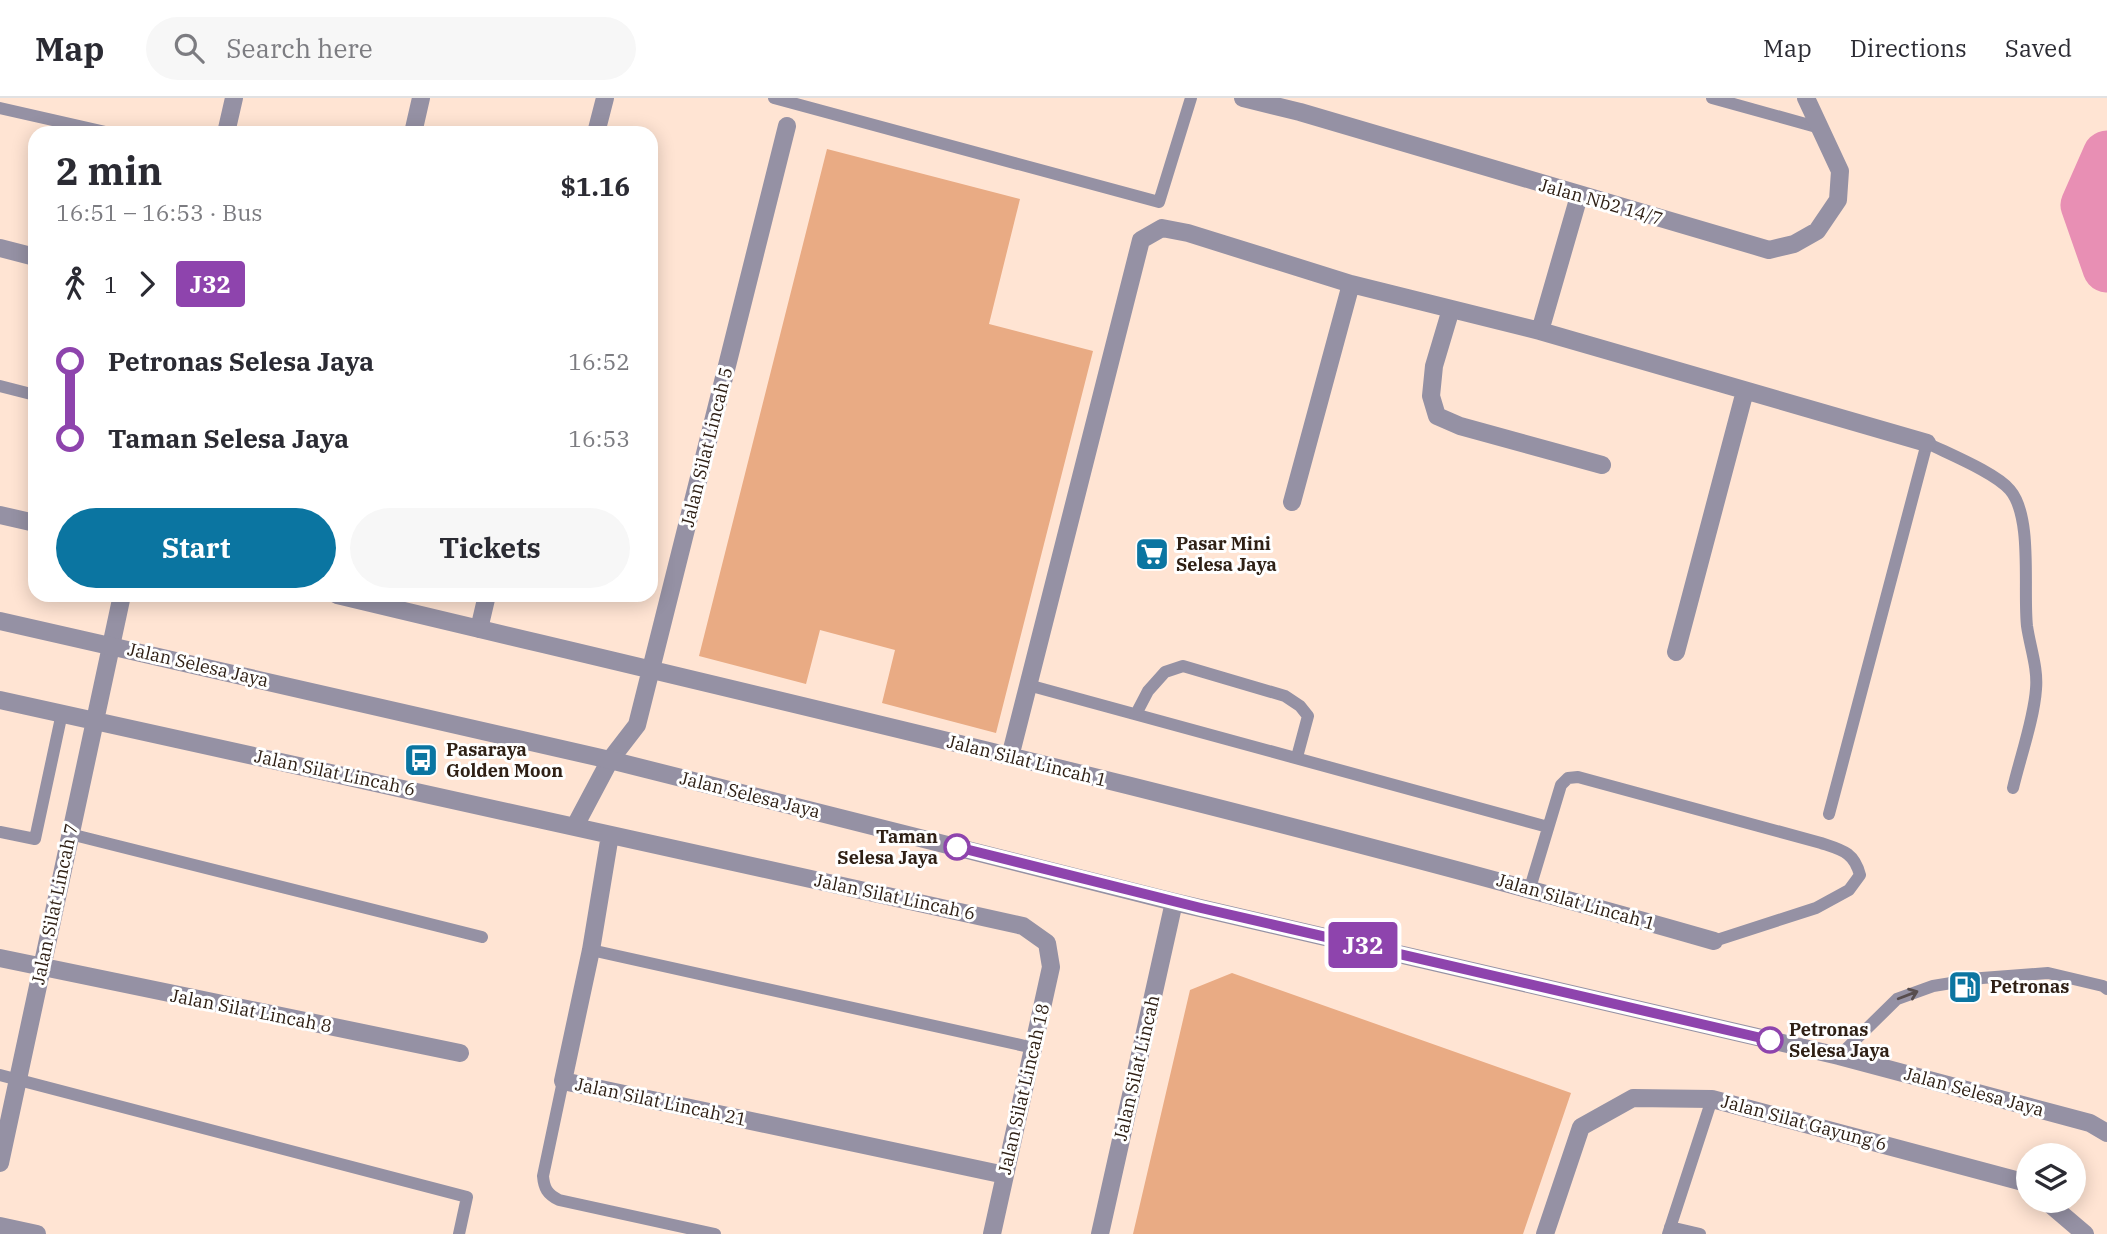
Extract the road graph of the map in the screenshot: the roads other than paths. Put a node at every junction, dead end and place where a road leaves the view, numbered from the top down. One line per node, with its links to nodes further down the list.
1 (234, 98): 13 (street)
2 (421, 98): 14 (street)
3 (605, 98): 15 (street)
4 (1191, 98): 8 (lane)
5 (1243, 98): 9 (street, Jalan Nb2 14/7)
6 (1712, 98): 16 (lane)
7 (1806, 98): 16 (street, Jalan Nb2 14/7)
8 (779, 99)
9 (1302, 105): 17 (street, Jalan Nb2 14/7)
10 (0, 108): 12 (lane)
11 (787, 125): 38 (street, Jalan Silat Lincah 5)
12 (79, 126)
13 (228, 126)
14 (415, 126)
15 (599, 126)
16 (1820, 128): 17 (street, Jalan Nb2 14/7)
17 (1578, 196): 22 (street)
18 (0, 248): 19 (street)
19 (28, 255)
20 (1351, 284): 21 (street); 28 (street); 39 (street)
21 (1451, 309): 22 (street); 27 (street)
22 (1540, 331): 24 (street)
23 (0, 386): 25 (lane)
24 (1745, 391): 26 (street); 37 (street)
25 (28, 393)
26 (1927, 443): 47 (lane); 48 (lane)
27 (1602, 465)
28 (1292, 502)
29 (0, 515): 30 (street)
30 (28, 521)
31 (120, 602): 36 (street, Jalan Silat Lincah 7)
32 (366, 602): 35 (street, Jalan Silat Lincah 1)
33 (485, 602): 35 (street)
34 (0, 621): 36 (street, Jalan Selesa Jaya)
35 (479, 629): 38 (street, Jalan Silat Lincah 1)
36 (111, 645): 43 (street, Jalan Silat Lincah 7); 46 (street, Jalan Selesa Jaya)
37 (1676, 652)
38 (651, 670): 44 (street, Jalan Silat Lincah 1); 46 (street, Jalan Silat Lincah 5)
39 (1028, 685): 42 (lane); 44 (street)
40 (0, 700): 41 (street, Jalan Silat Lincah 6)
41 (62, 713): 43 (street, Jalan Silat Lincah 6); 51 (lane)
42 (1136, 713): 45 (lane); 45 (lane)
43 (95, 720): 49 (street, Jalan Silat Lincah 6); 52 (street, Jalan Silat Lincah 7)
44 (1010, 757): 54 (street, Jalan Silat Lincah 1)
45 (1297, 757): 50 (lane)
46 (610, 761): 49 (street); 55 (street, Jalan Selesa Jaya)
47 (2013, 788)
48 (1829, 814)
49 (575, 826): 53 (street, Jalan Silat Lincah 6)
50 (1548, 827): 54 (lane); 57 (lane)
51 (0, 832)
52 (70, 834): 56 (lane); 61 (street, Jalan Silat Lincah 7)
53 (610, 835): 58 (street, Jalan Silat Lincah 6); 59 (street, Jalan Silat Lincah 21)
54 (1530, 888): 57 (street, Jalan Silat Lincah 1)
55 (1174, 902): 65 (street, Jalan Selesa Jaya); 80 (street, Jalan Silat Lincah)
56 (482, 937)
57 (1714, 941)
58 (1047, 943): 63 (street, Jalan Silat Lincah 18)
59 (591, 950): 63 (lane); 67 (street, Jalan Silat Lincah 21)
60 (0, 958): 61 (street, Jalan Silat Lincah 8)
61 (41, 968): 64 (street, Jalan Silat Lincah 8); 66 (street, Jalan Silat Lincah 7)
62 (2107, 989): 65 (lane, one-way to 62)
63 (1034, 1048): 71 (street, Jalan Silat Lincah 18)
64 (460, 1053)
65 (1839, 1056): 69 (street, Jalan Selesa Jaya)
66 (9, 1077): 70 (street, Jalan Silat Lincah 7); 77 (lane)
67 (563, 1081): 71 (street, Jalan Silat Lincah 21); 78 (lane)
68 (1712, 1099): 72 (street, Jalan Silat Gayung 6); 75 (lane); 81 (street, Jalan Silat Gayung 6)
69 (2107, 1133)
70 (0, 1163)
71 (1005, 1175): 79 (street, Jalan Silat Lincah 18)
72 (2016, 1180)
73 (2060, 1213): 83 (street)
74 (0, 1226): 76 (street)
75 (1669, 1230): 82 (lane)
76 (37, 1234)
77 (460, 1234)
78 (715, 1234)
79 (992, 1234)
80 (1100, 1234)
81 (1545, 1234)
82 (1700, 1234)
83 (2085, 1234)

